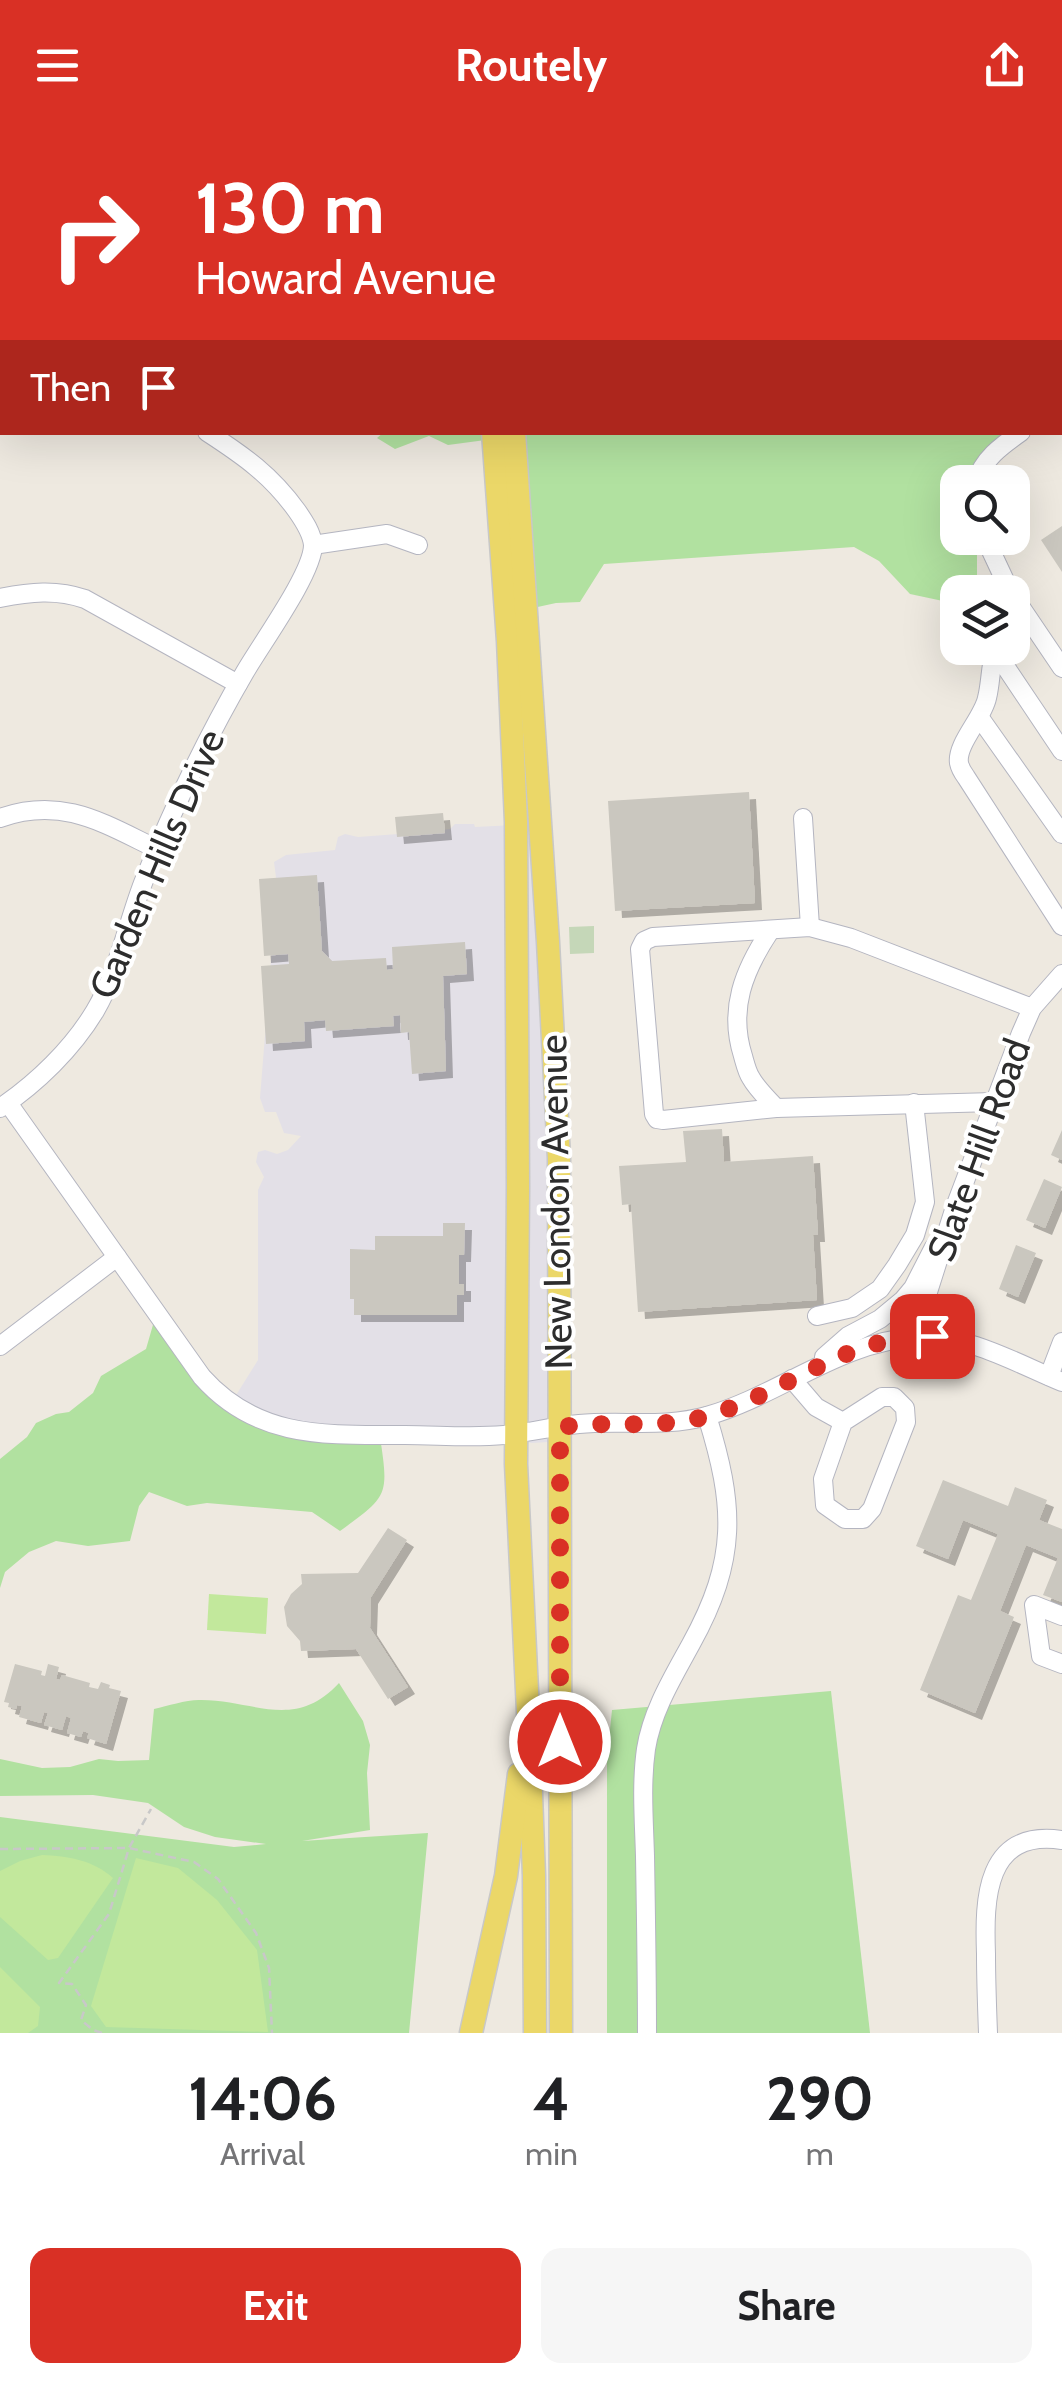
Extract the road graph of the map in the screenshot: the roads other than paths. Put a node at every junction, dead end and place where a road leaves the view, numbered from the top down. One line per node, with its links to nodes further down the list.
1 (212, 435): 6 (street)
2 (493, 435): 41 (main road, New London Avenue)
3 (514, 435): 40 (main road, New London Avenue)
4 (1017, 435): 5 (street)
5 (984, 465)
6 (313, 545): 7 (street); 13 (street, Garden Hills Drive)
7 (418, 545)
8 (0, 598): 13 (street)
9 (1030, 624): 12 (street)
10 (990, 665): 14 (street)
11 (1005, 665): 15 (street)
12 (1062, 668)
13 (238, 684): 19 (street, Garden Hills Drive)
14 (980, 718): 18 (street); 20 (street)
15 (1062, 752)
16 (0, 818): 19 (street)
17 (803, 818): 21 (street)
18 (1062, 834)
19 (157, 849): 27 (street, Garden Hills Drive)
20 (1062, 926)
21 (810, 927): 22 (street); 24 (street)
22 (770, 931): 28 (street); 28 (street)
23 (1062, 974): 24 (street, Slate Hill Road)
24 (1032, 1008): 25 (street, Slate Hill Road)
25 (994, 1102): 26 (street); 29 (street, Slate Hill Road)
26 (914, 1103): 28 (street); 31 (street)
27 (4, 1106): 30 (street)
28 (776, 1108)
29 (955, 1207): 32 (street, Slate Hill Road); 35 (street)
30 (117, 1257): 34 (street); 41 (street)
31 (817, 1316)
32 (921, 1336): 35 (street); 37 (street)
33 (1062, 1342): 37 (street)
34 (0, 1346)
35 (810, 1370): 36 (street)
36 (792, 1378): 38 (street); 39 (street)
37 (1055, 1379)
38 (707, 1416): 40 (street); 49 (street)
39 (843, 1422): 39 (street)
40 (560, 1427): 41 (street); 48 (main road, New London Avenue)
41 (516, 1433): 44 (main road, New London Avenue)
42 (1062, 1616): 43 (street)
43 (1062, 1664)
44 (528, 1712): 46 (main road); 47 (main road, New London Avenue)
45 (1062, 1840): 50 (street)
46 (471, 2033)
47 (535, 2033)
48 (561, 2033)
49 (648, 2033)
50 (988, 2033)

